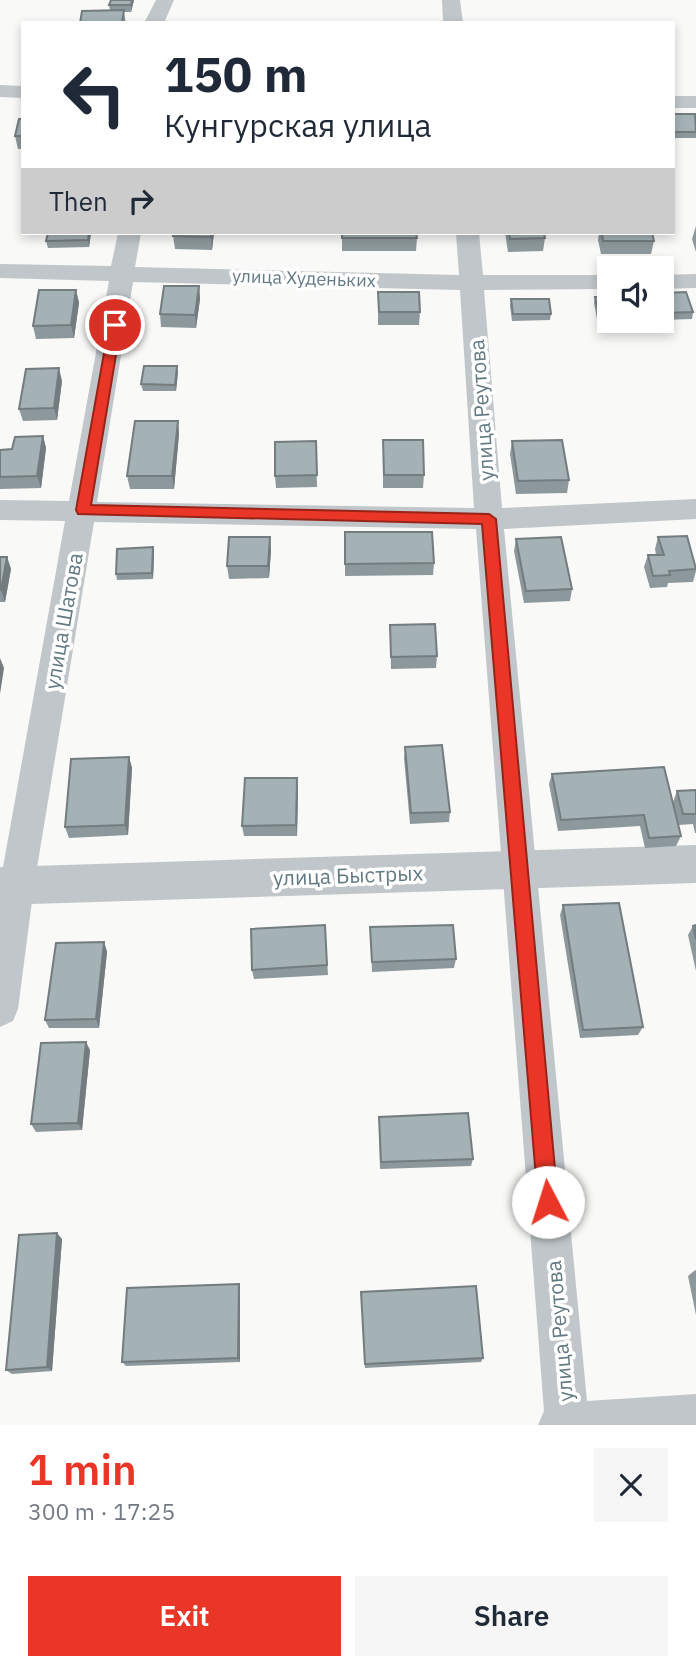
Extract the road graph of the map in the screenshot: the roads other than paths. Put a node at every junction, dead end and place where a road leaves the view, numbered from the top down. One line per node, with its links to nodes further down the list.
1 (165, 0): 3 (street)
2 (451, 0): 4 (street)
3 (155, 21)
4 (453, 21)
5 (0, 92): 6 (street)
6 (21, 92)
7 (675, 102): 8 (street)
8 (696, 102)
9 (129, 235): 12 (street, улица Шатова)
10 (468, 235): 16 (street, улица Реутова)
11 (0, 271): 12 (street, улица Худеньких)
12 (124, 272): 16 (street, улица Худеньких); 19 (street, улица Шатова)
13 (696, 281): 15 (street)
14 (597, 282): 16 (street, улица Худеньких)
15 (674, 282)
16 (471, 283): 20 (street, улица Реутова)
17 (696, 509): 20 (street)
18 (0, 510): 19 (street)
19 (83, 510): 20 (street); 23 (street, улица Шатова)
20 (489, 519): 22 (street, улица Реутова)
21 (696, 864): 22 (street, улица Быстрых)
22 (520, 869): 23 (street, улица Быстрых); 27 (street, улица Реутова)
23 (8, 886): 24 (street, улица Шатова)
24 (0, 1009)
25 (696, 1416): 27 (street)
26 (560, 1425): 27 (street)
27 (566, 1425)

